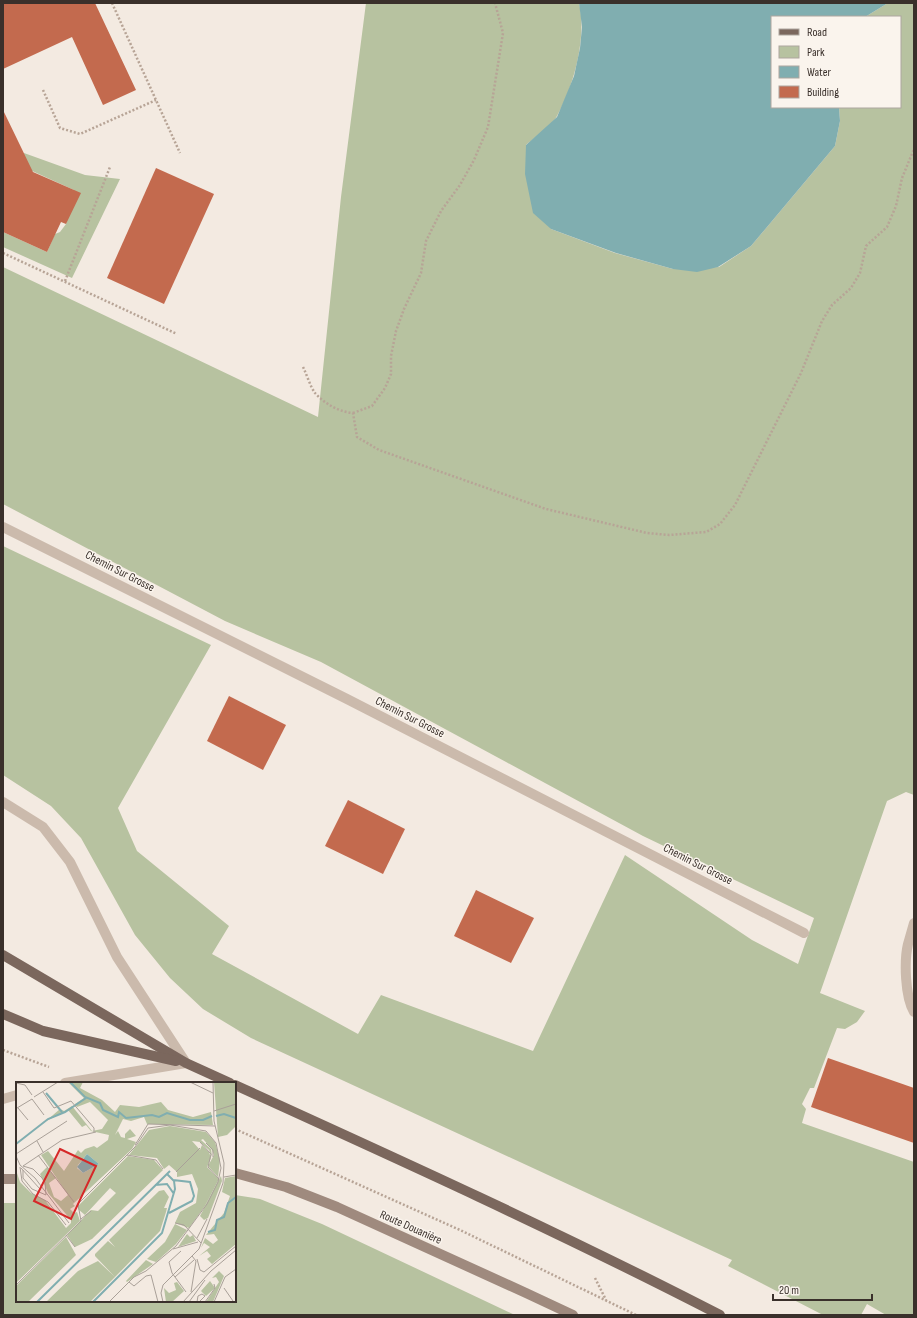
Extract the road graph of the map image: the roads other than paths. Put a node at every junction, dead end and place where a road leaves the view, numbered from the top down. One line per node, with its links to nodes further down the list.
1 (3, 527): 4 (street, Chemin Sur Grosse)
2 (3, 802): 8 (street)
3 (914, 922): 6 (street)
4 (804, 932)
5 (3, 955): 8 (main road)
6 (914, 1012)
7 (3, 1014): 8 (main road)
8 (186, 1063): 9 (street); 10 (main road)
9 (70, 1082)
10 (228, 1082)
11 (236, 1086): 18 (main road)
12 (16, 1095): 13 (street)
13 (3, 1098)
14 (236, 1173): 17 (street, Route Douanière)
15 (3, 1179): 16 (street)
16 (16, 1179)
17 (572, 1315)
18 (720, 1315)

